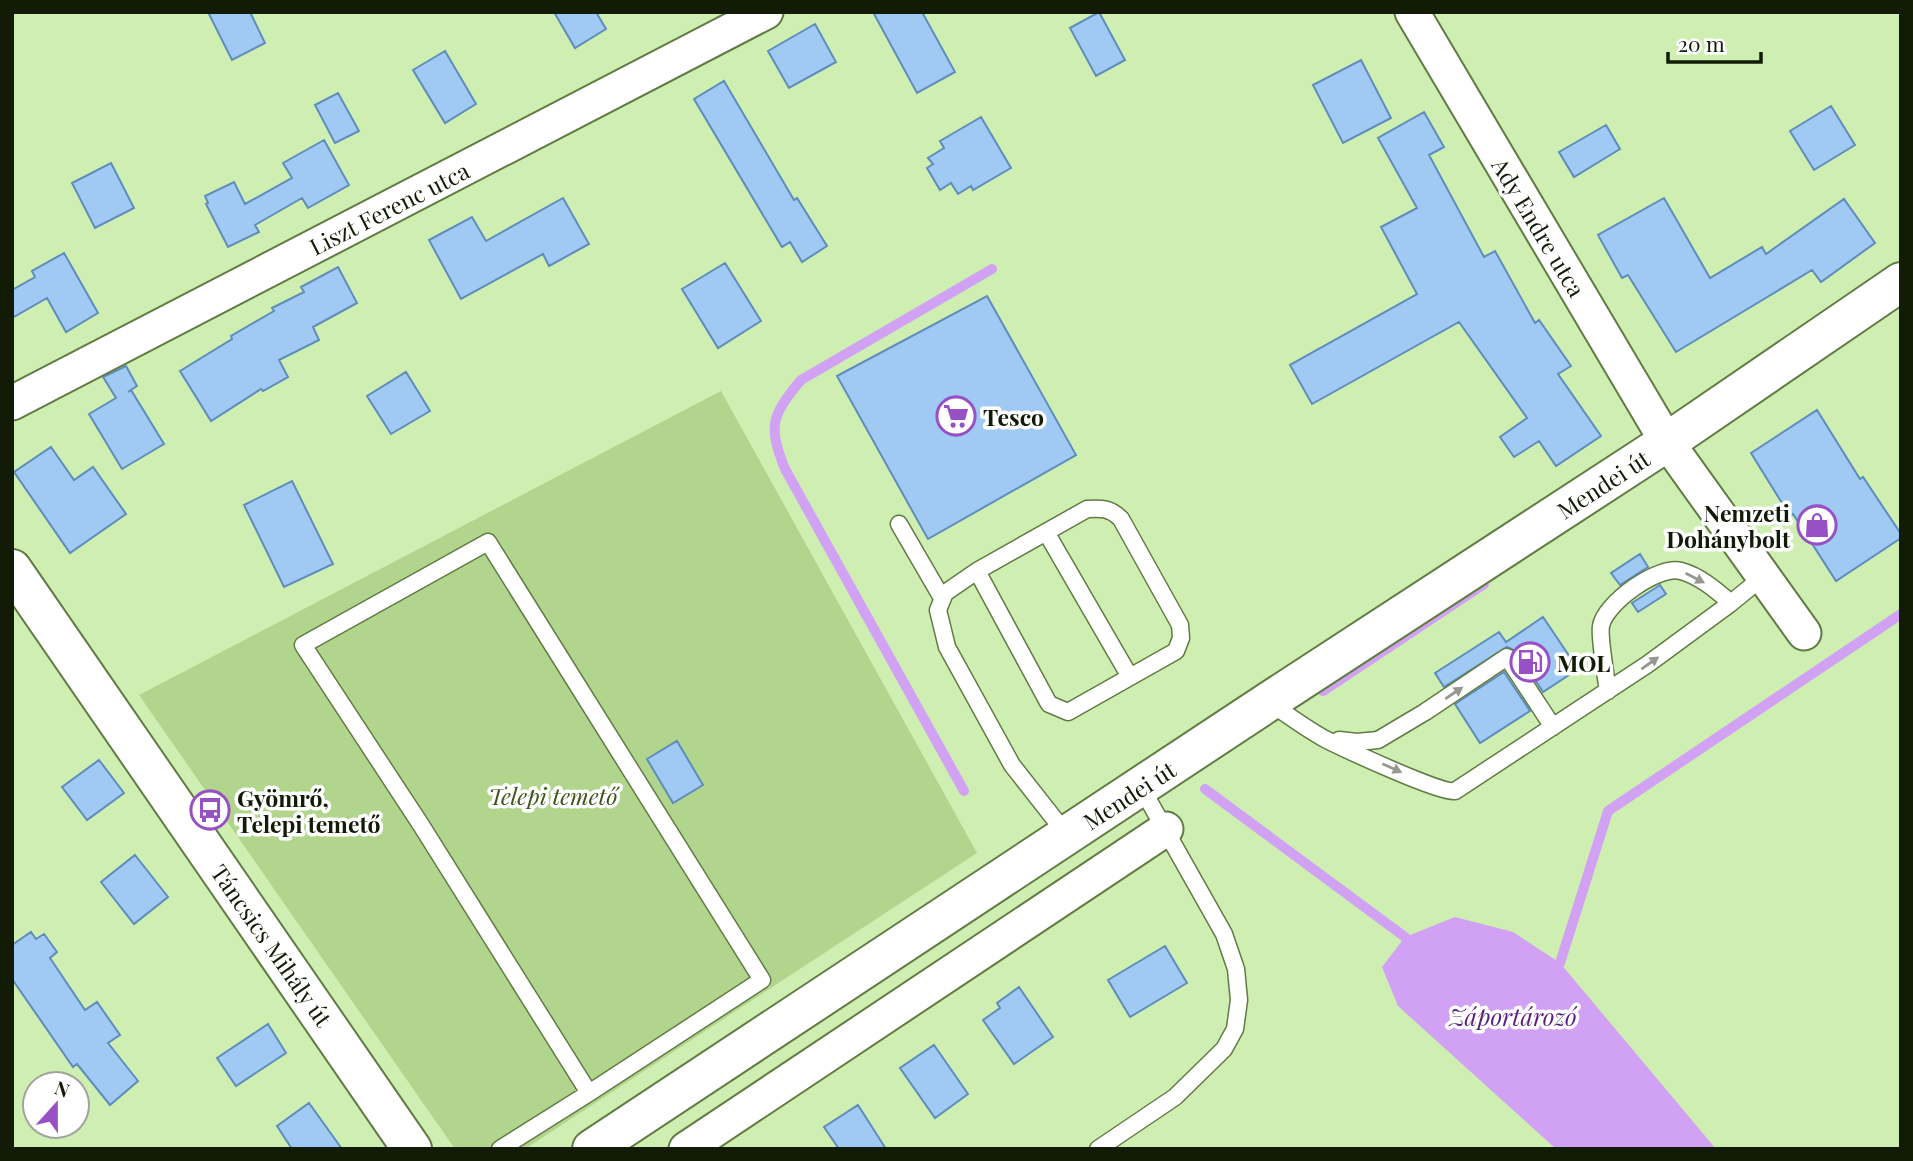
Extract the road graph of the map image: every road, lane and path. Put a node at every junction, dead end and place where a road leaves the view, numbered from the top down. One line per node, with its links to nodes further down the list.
1 (766, 12): 4 (street, Liszt Ferenc utca)
2 (1412, 12): 5 (street, Ady Endre utca)
3 (1901, 282): 5 (main road, Mendei út)
4 (12, 403)
5 (1667, 442): 10 (street, Mendei út); 16 (main road, Mendei út)
6 (898, 524): 11 (lane)
7 (1046, 532): 9 (lane); 14 (lane); 14 (lane)
8 (12, 569): 23 (main road, Táncsics Mihály út)
9 (977, 571): 11 (lane); 14 (lane)
10 (1764, 576): 12 (lane); 13 (street, Mendei út)
11 (942, 598): 21 (lane)
12 (1731, 603): 15 (lane, one-way to 12); 15 (lane, one-way to 12)
13 (1804, 634)
14 (1130, 677)
15 (1608, 691): 17 (lane)
16 (1268, 702): 18 (lane); 19 (main road, Mendei út)
17 (1553, 727): 18 (lane, one-way to 17); 18 (lane, one-way to 17)
18 (1326, 739)
19 (1141, 787): 20 (lane); 21 (main road, Mendei út)
20 (1166, 829): 26 (street); 27 (lane)
21 (1067, 835): 25 (main road, Mendei út)
22 (589, 1093): 22 (lane); 24 (lane)
23 (412, 1149)
24 (500, 1149)
25 (592, 1149)
26 (686, 1149)
27 (1098, 1149)

